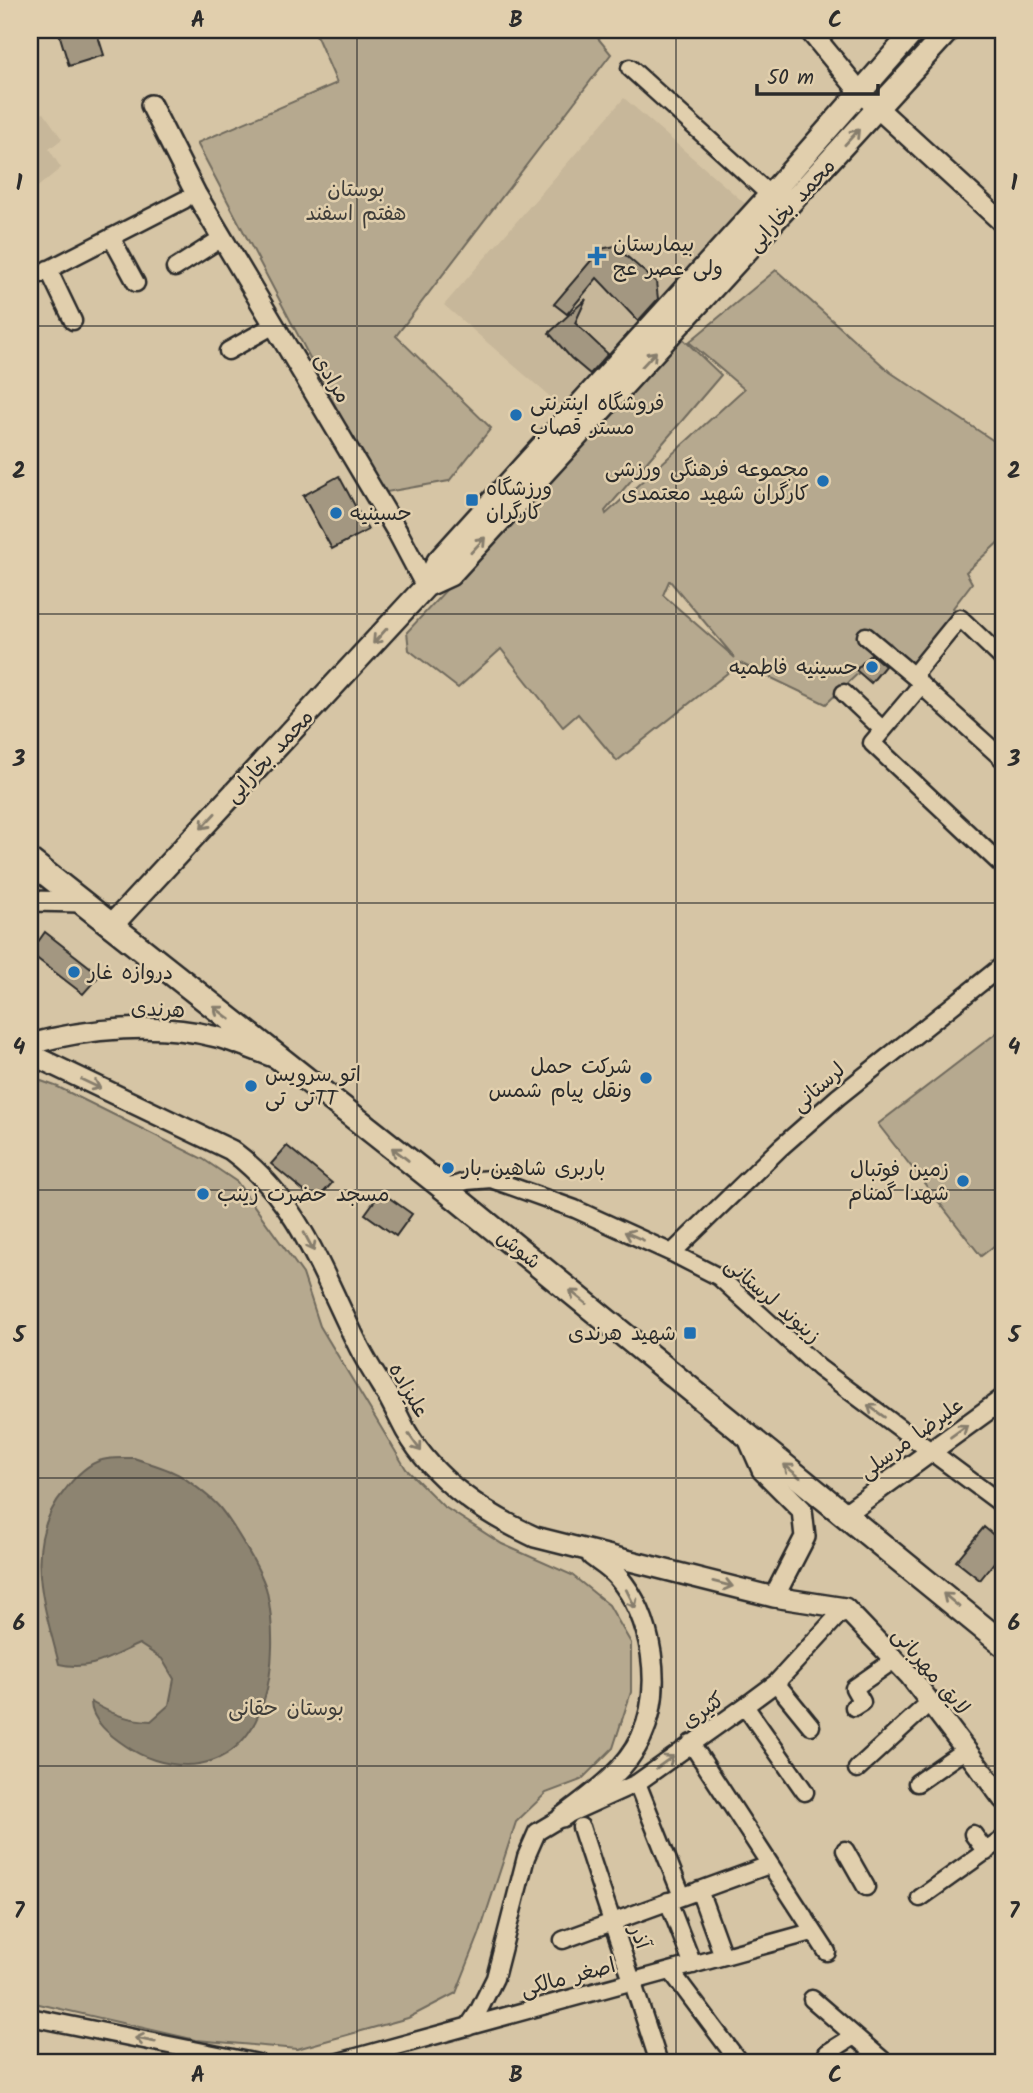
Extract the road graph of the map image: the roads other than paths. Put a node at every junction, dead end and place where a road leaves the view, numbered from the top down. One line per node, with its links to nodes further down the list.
1 (809, 30): 5 (street)
2 (915, 30): 5 (main road, محمد بخارایی)
3 (949, 30): 7 (main road, محمد بخارایی)
4 (630, 68): 8 (street)
5 (860, 92): 7 (street); 8 (main road, محمد بخارایی)
6 (151, 106): 9 (street, مرادی)
7 (878, 109): 10 (street); 13 (main road, محمد بخارایی, one-way to 7)
8 (770, 195): 13 (main road, محمد بخارایی)
9 (190, 197): 11 (street); 12 (street, مرادی)
10 (1003, 223)
11 (111, 237): 15 (street); 17 (street)
12 (222, 238): 14 (street); 19 (street, مرادی)
13 (740, 243): 21 (main road, محمد بخارایی)
14 (175, 268)
15 (47, 270): 16 (street); 18 (street)
16 (30, 279)
17 (136, 283)
18 (73, 321)
19 (274, 325): 20 (street); 21 (street, مرادی)
20 (228, 351)
21 (426, 586): 32 (main road, محمد بخارایی, one-way to 32)
22 (866, 636): 24 (street)
23 (1003, 659): 24 (street)
24 (919, 682): 26 (street); 27 (street)
25 (845, 693): 26 (street)
26 (883, 730): 29 (street)
27 (1003, 759)
28 (30, 861): 31 (main road, شوش)
29 (1003, 866)
30 (30, 901): 31 (street)
31 (82, 902): 32 (main road, شوش)
32 (111, 926): 36 (main road, شوش, one-way to 32)
33 (1003, 965): 38 (street, لرستانی)
34 (30, 1044): 36 (street, هرندی)
35 (30, 1054): 44 (street, علیزاده, one-way to 44)
36 (281, 1060): 37 (main road, شوش, one-way to 36)
37 (445, 1189): 38 (street, زینوند لرستانی, one-way to 37); 40 (main road, شوش, one-way to 37)
38 (672, 1253): 41 (street, زینوند لرستانی, one-way to 38)
39 (1003, 1399): 41 (street, علیرضا مرسلی, one-way to 39)
40 (746, 1434): 43 (main road, شوش, one-way to 40); 45 (street)
41 (932, 1451): 42 (street, زینوند لرستانی); 43 (street, علیرضا مرسلی)
42 (1003, 1506)
43 (845, 1514): 47 (main road, شوش, one-way to 43)
44 (585, 1551): 45 (street, علیزاده, one-way to 45); 61 (street, one-way to 61)
45 (774, 1597): 46 (street, علیزاده)
46 (845, 1608): 48 (street, لایق مهربانی); 49 (street, کثیری)
47 (1003, 1644)
48 (894, 1660): 50 (street, لایق مهربانی); 52 (street)
49 (776, 1683): 51 (street, کثیری); 53 (street)
50 (930, 1702): 55 (street, لایق مهربانی); 56 (street)
51 (745, 1706): 54 (street, کثیری); 59 (street)
52 (854, 1707)
53 (811, 1726)
54 (691, 1743): 57 (street, کثیری, one-way to 54); 67 (street)
55 (966, 1749): 58 (street); 60 (street, لایق مهربانی)
56 (857, 1769)
57 (637, 1783): 61 (street, کثیری); 71 (street)
58 (917, 1783)
59 (805, 1792)
60 (1003, 1799)
61 (562, 1817): 82 (street, کثیری)
62 (581, 1827): 72 (street, آذر)
63 (973, 1834): 66 (street)
64 (1003, 1839): 66 (street)
65 (845, 1850): 68 (street)
66 (986, 1852): 70 (street)
67 (769, 1865): 69 (street); 73 (street)
68 (866, 1887)
69 (699, 1890): 71 (street); 76 (street)
70 (920, 1898)
71 (675, 1899): 72 (street); 77 (street)
72 (611, 1923): 74 (street); 79 (street, آذر)
73 (812, 1932): 75 (street); 76 (street, اصغر مالکی)
74 (563, 1940)
75 (827, 1952)
76 (723, 1956): 77 (street, اصغر مالکی)
77 (693, 1965): 78 (street, اصغر مالکی)
78 (671, 1971): 79 (street, اصغر مالکی); 88 (street)
79 (634, 1981): 82 (street, اصغر مالکی); 87 (street, آذر)
80 (812, 1998): 83 (street)
81 (30, 2017): 85 (street, one-way to 81)
82 (468, 2027): 86 (street, اصغر مالکی)
83 (855, 2036): 84 (street); 89 (street)
84 (827, 2053)
85 (258, 2063)
86 (335, 2063)
87 (659, 2063)
88 (740, 2063)
89 (886, 2063)

